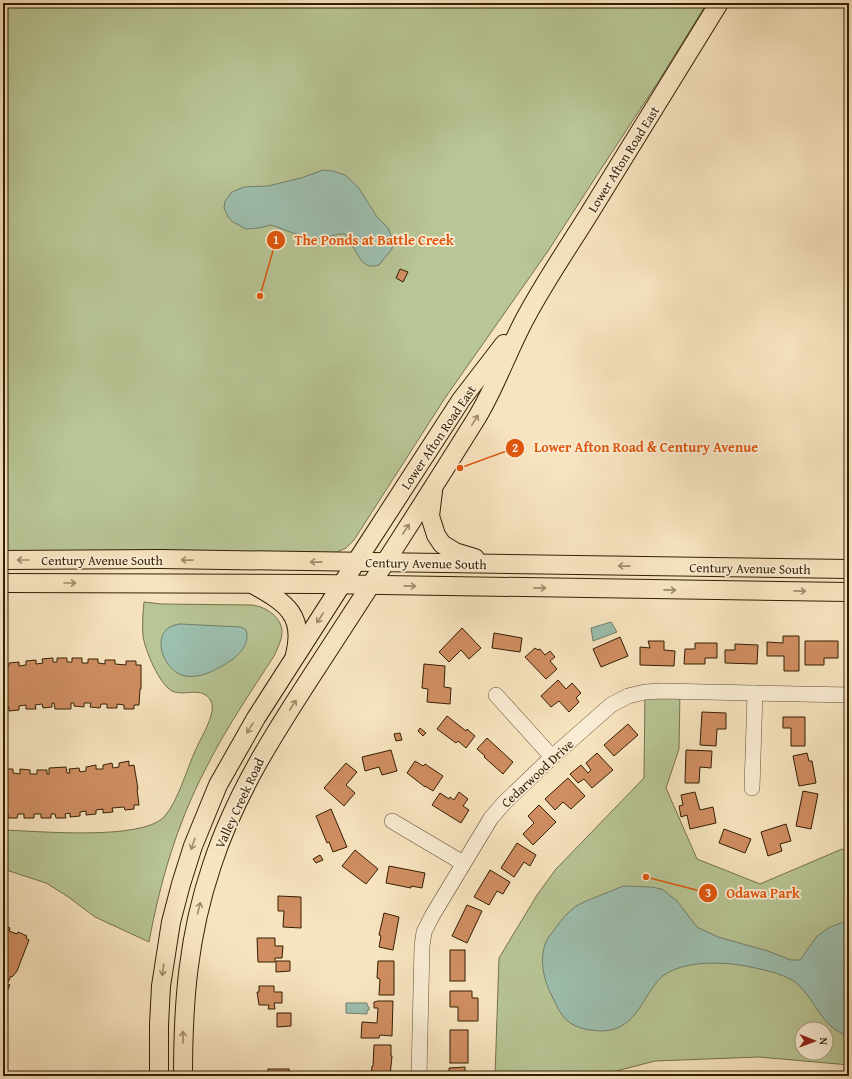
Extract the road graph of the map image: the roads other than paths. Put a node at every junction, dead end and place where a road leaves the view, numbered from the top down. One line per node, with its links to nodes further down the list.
1 (719, 3): 2 (main road, Lower Afton Road East)
2 (527, 315): 3 (main road, Lower Afton Road East, one-way to 2); 5 (main road, Lower Afton Road East)
3 (434, 485): 6 (main road, Lower Afton Road East, one-way to 3); 7 (main road)
4 (3, 560): 5 (main road, Century Avenue South, one-way to 4)
5 (356, 562): 6 (main road, Century Avenue South); 11 (main road, Valley Creek Road)
6 (385, 563): 7 (main road, Century Avenue South); 12 (main road, Valley Creek Road)
7 (501, 564): 8 (main road, Century Avenue South, one-way to 7)
8 (849, 570)
9 (3, 583): 10 (main road, Century Avenue South, one-way to 10)
10 (252, 584): 11 (main road, Century Avenue South); 14 (main road)
11 (341, 585): 12 (main road, Century Avenue South); 14 (main road, Valley Creek Road, one-way to 14)
12 (371, 586): 13 (main road, Century Avenue South, one-way to 13); 23 (main road, Valley Creek Road, one-way to 12)
13 (849, 592)
14 (293, 660): 22 (main road, Valley Creek Road, one-way to 22)
15 (755, 693): 17 (street, Cedarwood Drive); 18 (street, Cedarwood Drive); 19 (street)
16 (496, 695): 18 (street)
17 (849, 696)
18 (552, 757): 21 (street, Cedarwood Drive)
19 (752, 788)
20 (392, 821): 21 (street)
21 (463, 863): 24 (street, Cedarwood Drive)
22 (159, 1076)
23 (183, 1076)
24 (420, 1076)

